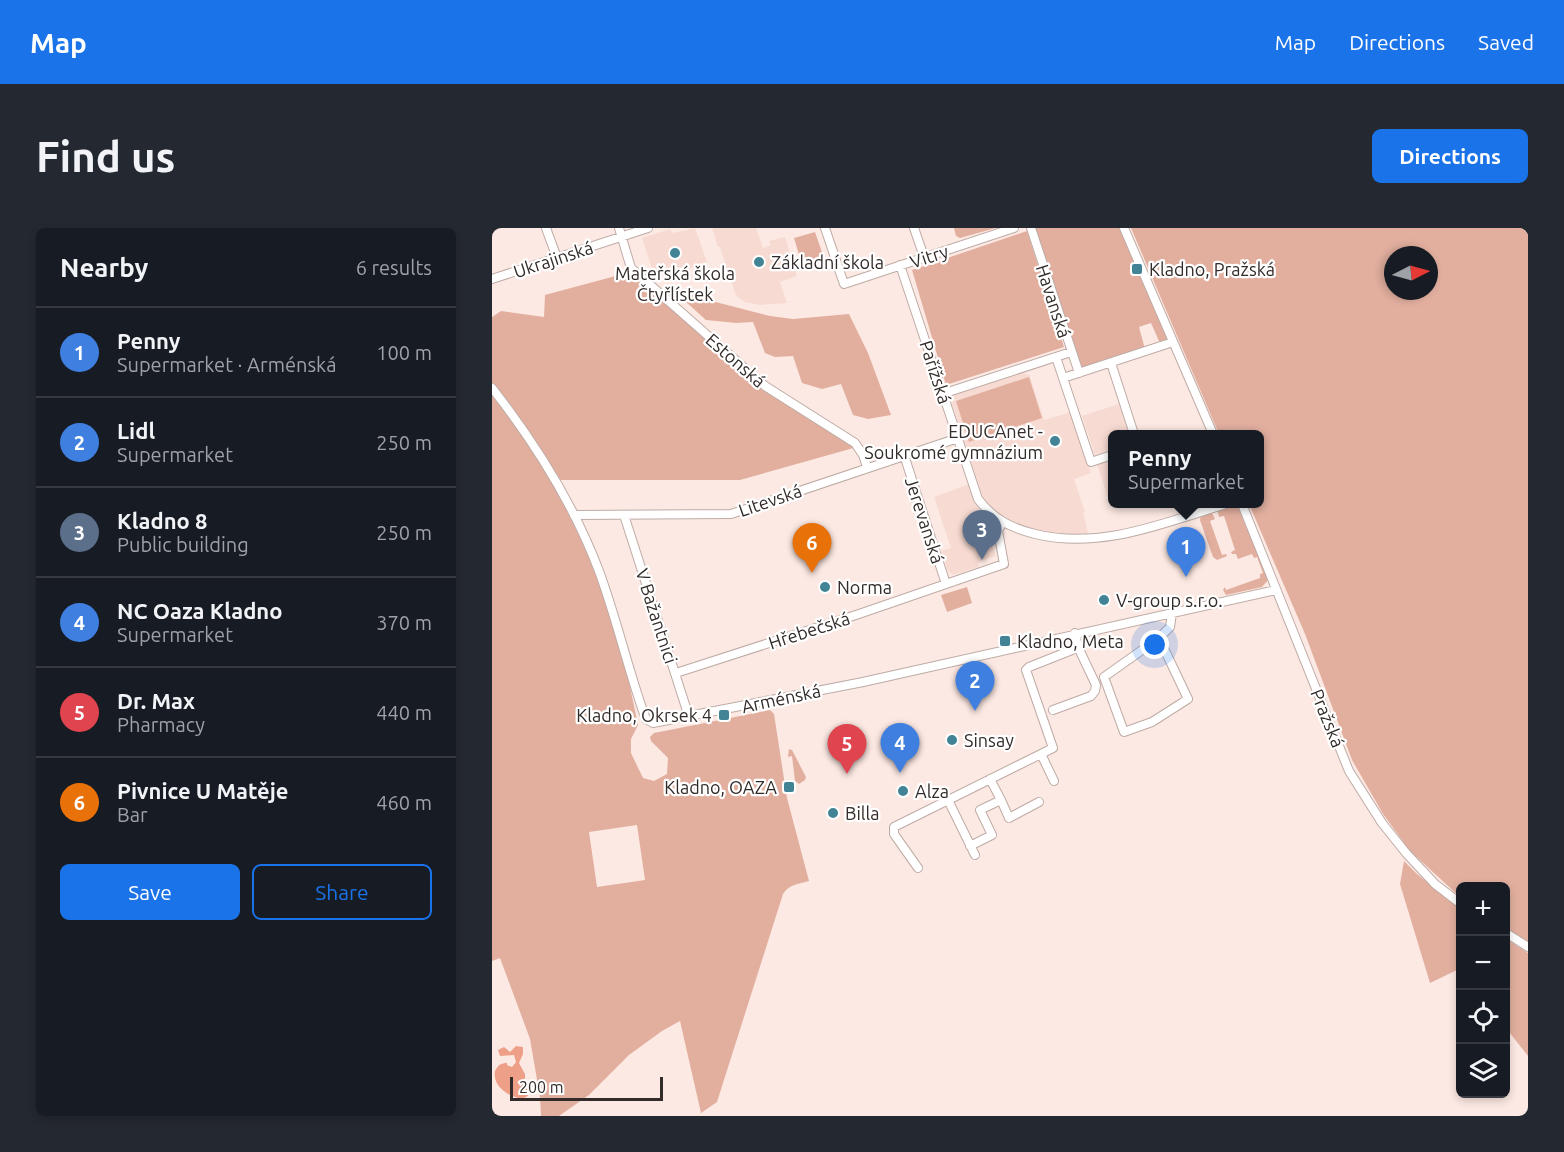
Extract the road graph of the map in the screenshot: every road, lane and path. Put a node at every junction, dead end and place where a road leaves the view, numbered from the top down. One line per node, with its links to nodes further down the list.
1 (546, 228): 11 (street)
2 (619, 228): 9 (street, Estonská)
3 (648, 228): 9 (street, Ukrajinská)
4 (825, 228): 12 (street, Vitry)
5 (914, 228): 10 (street)
6 (1014, 228): 10 (street, Vitry)
7 (1031, 228): 15 (street, Havanská)
8 (1124, 228): 14 (street)
9 (622, 237): 11 (street, Ukrajinská); 27 (street, Estonská)
10 (924, 257): 12 (street, Vitry)
11 (557, 258): 13 (street, Ukrajinská)
12 (900, 266): 21 (street, Pařížská)
13 (492, 279)
14 (1173, 342): 17 (street); 23 (street)
15 (1071, 352): 16 (street); 18 (street, Havanská)
16 (1056, 357): 19 (street); 21 (street)
17 (1111, 363): 18 (street); 22 (street)
18 (1079, 373): 19 (street)
19 (1063, 378): 26 (street)
20 (493, 390): 30 (street, Arménská)
21 (942, 393): 24 (street, Pařížská)
22 (1132, 430)
23 (1211, 430)
24 (958, 438): 25 (street, Litevská); 32 (street, Pařížská)
25 (904, 455): 27 (street, Litevská); 33 (street, Jerevanská)
26 (1108, 457)
27 (867, 467): 31 (street, Litevská)
28 (1213, 508): 32 (street, Pařížská)
29 (1244, 508): 34 (street, Pražská)
30 (574, 515): 31 (street, Litevská); 41 (street, Arménská)
31 (624, 515): 39 (street, V Bažantnici)
32 (1002, 523): 33 (street, Hřebečská)
33 (946, 584): 39 (street, Hřebečská)
34 (1276, 590): 35 (street, Arménská); 51 (street, Pražská)
35 (1173, 613): 36 (street, Arménská); 37 (street)
36 (1076, 633): 38 (street); 41 (street, Arménská)
37 (1159, 638): 37 (street)
38 (1078, 646): 40 (street); 42 (street)
39 (676, 673): 41 (street, V Bažantnici)
40 (1053, 710)
41 (689, 717)
42 (1041, 754): 43 (street); 44 (street)
43 (990, 779): 45 (street); 46 (street)
44 (1054, 781)
45 (948, 800): 48 (street); 50 (street)
46 (1000, 800): 47 (street); 48 (street)
47 (1039, 802)
48 (970, 846): 49 (street)
49 (975, 855)
50 (918, 868)
51 (1456, 899)
52 (1510, 936): 53 (street)
53 (1528, 947)

